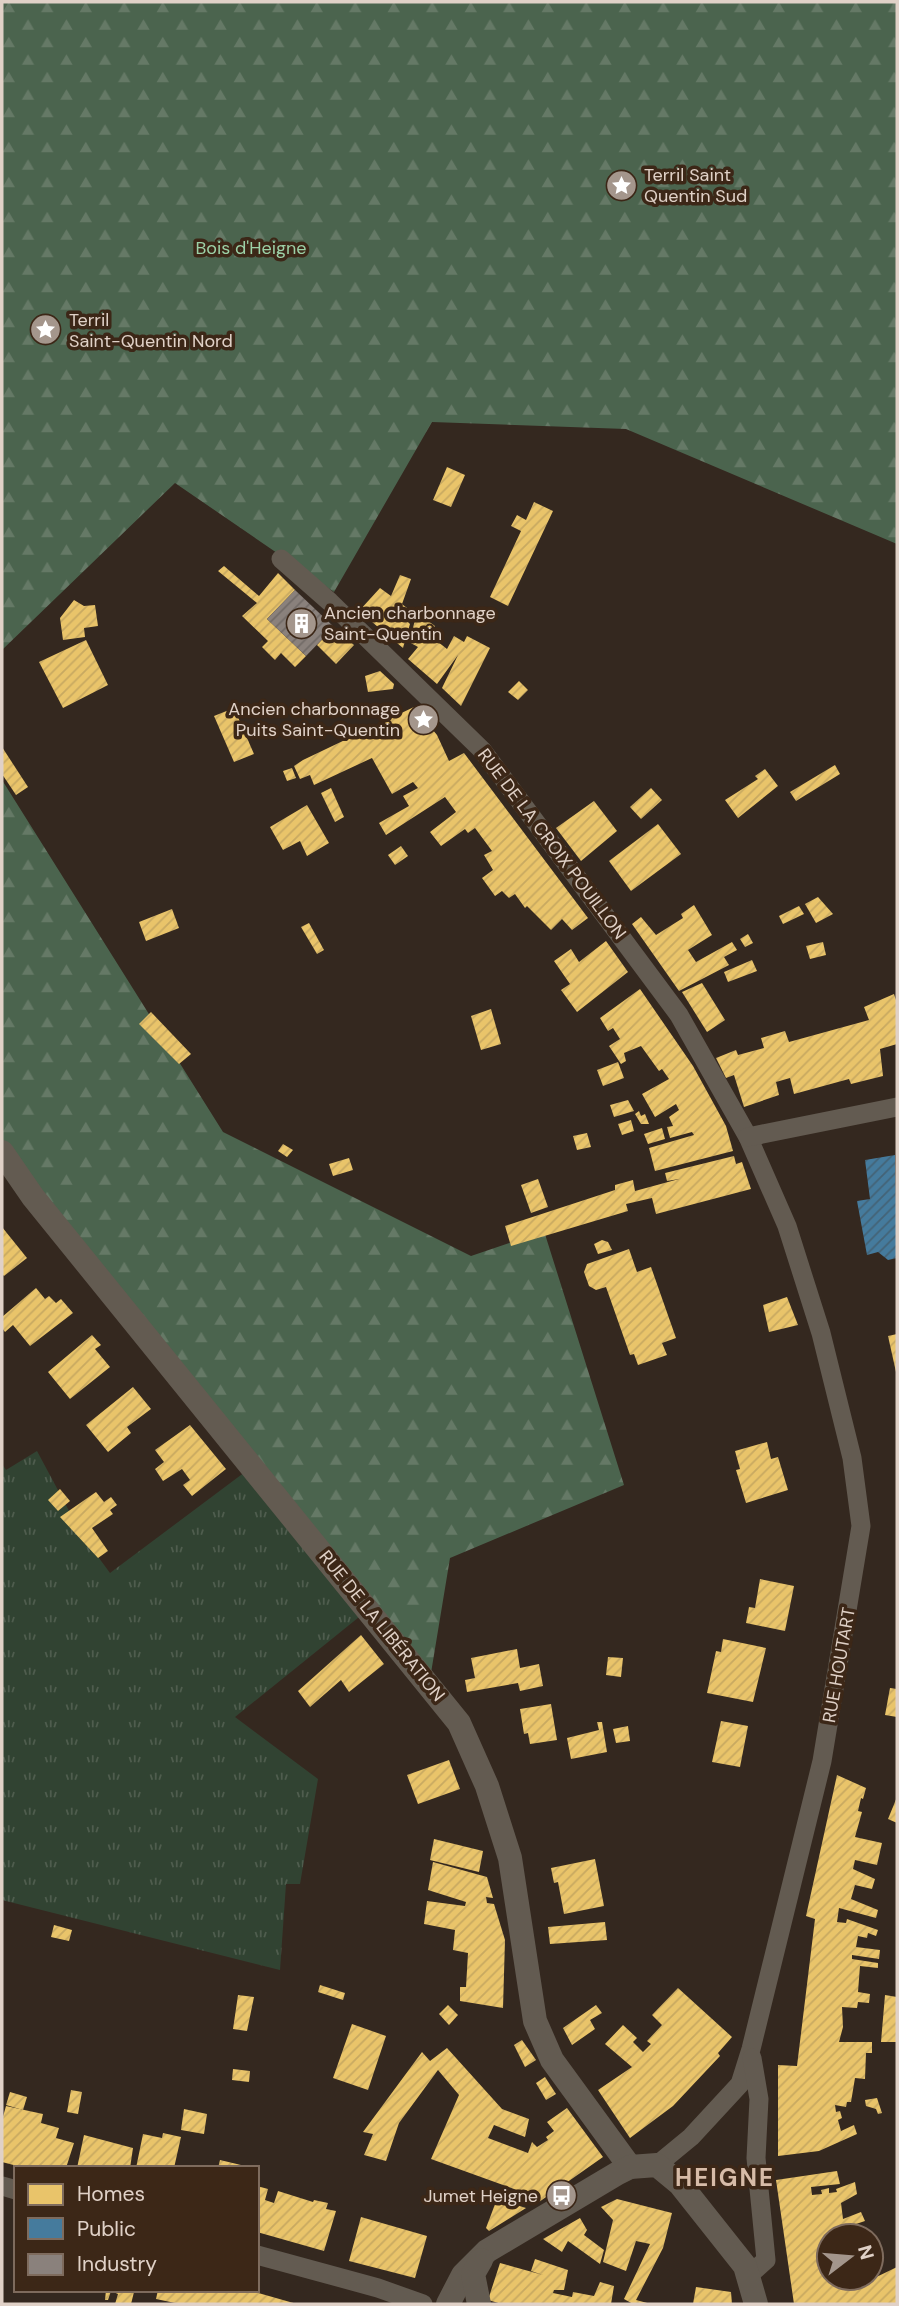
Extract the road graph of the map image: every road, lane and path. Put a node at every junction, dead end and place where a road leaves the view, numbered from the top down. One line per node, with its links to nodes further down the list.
1 (281, 559): 3 (street, RUE DE LA CROIX POUILLON)
2 (897, 1107): 3 (street)
3 (748, 1137): 5 (street, RUE HOUTART)
4 (2, 1152): 7 (street, RUE DE LA LIBÉRATION)
5 (751, 2049): 6 (street, RUE HOUTART); 10 (street)
6 (657, 2165): 7 (street); 10 (street)
7 (630, 2167): 8 (street)
8 (487, 2250): 12 (street); 13 (street)
9 (259, 2256): 11 (street)
10 (748, 2275): 14 (street)
11 (423, 2304)
12 (448, 2304)
13 (479, 2304)
14 (756, 2304)

